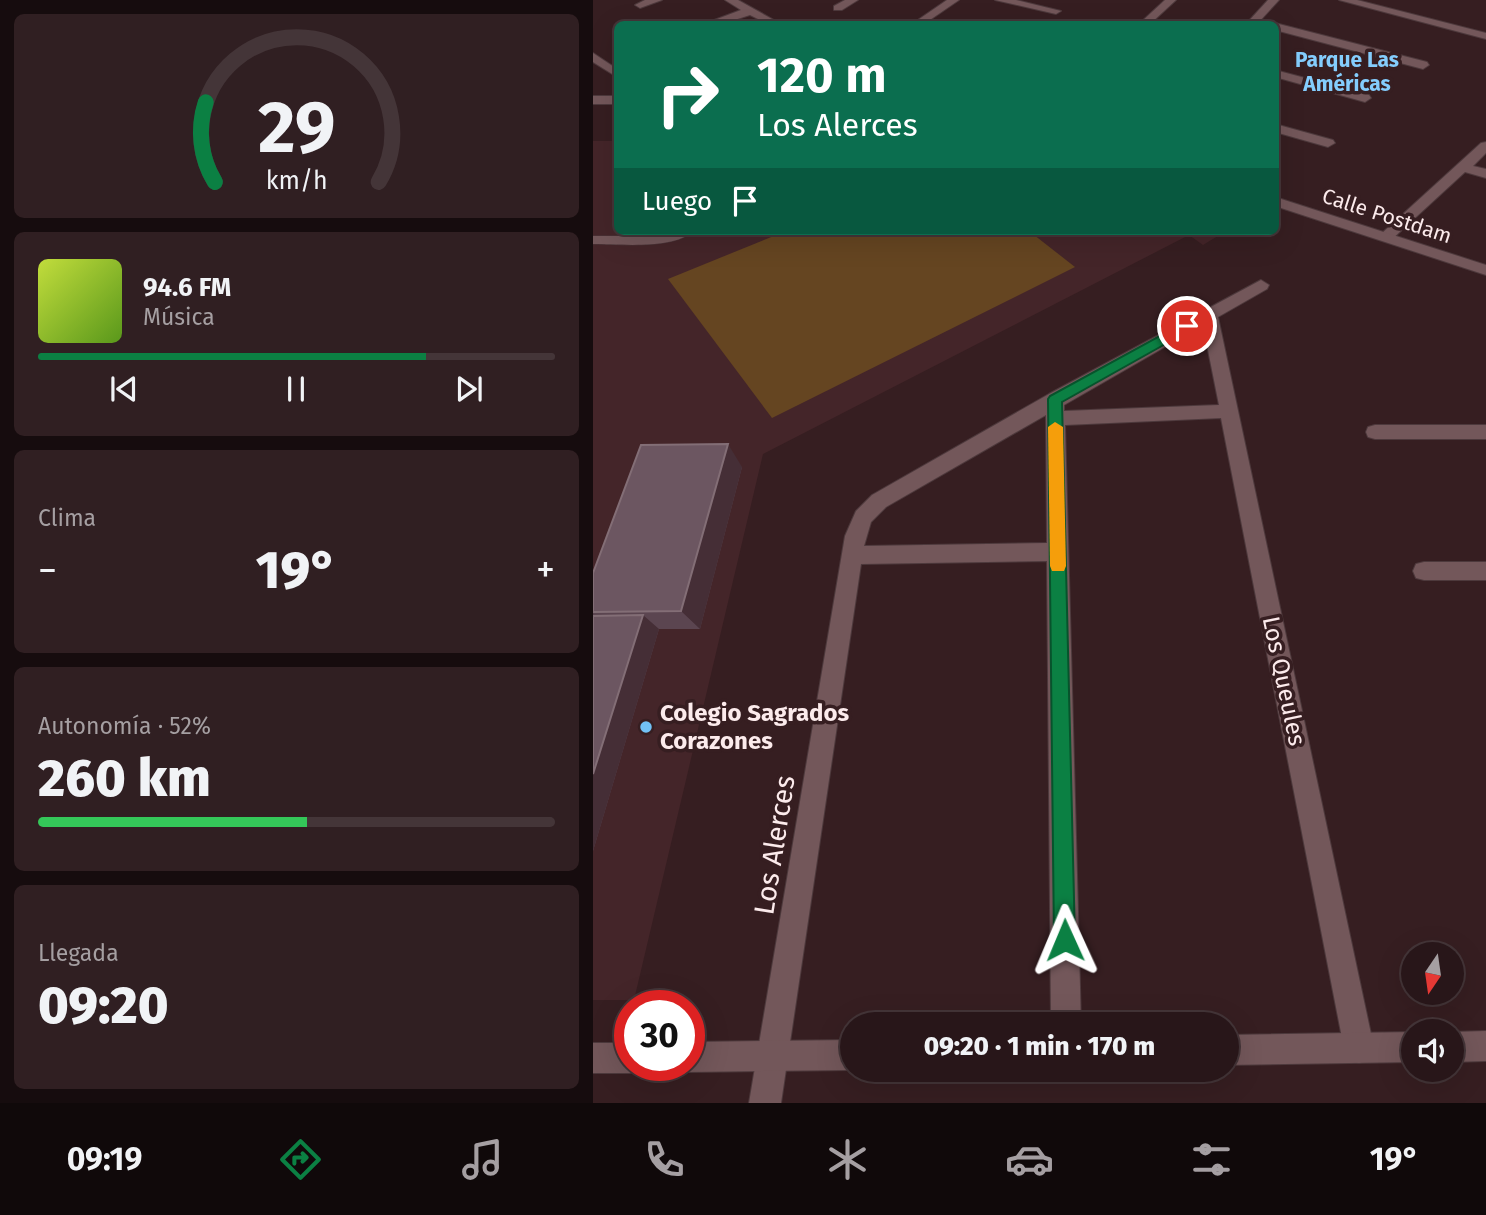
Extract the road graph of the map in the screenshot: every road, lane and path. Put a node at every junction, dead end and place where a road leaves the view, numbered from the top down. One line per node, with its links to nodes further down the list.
1 (657, 0): 10 (street)
2 (731, 0): 12 (street)
3 (853, 0): 11 (street)
4 (954, 0): 16 (street)
5 (1000, 0): 13 (street)
6 (1066, 0): 13 (street)
7 (1171, 0): 18 (street)
8 (1274, 0): 19 (street)
9 (1344, 0): 21 (street)
10 (640, 5)
11 (838, 8)
12 (750, 11): 14 (street); 15 (street)
13 (1056, 11): 17 (street)
14 (722, 21)
15 (769, 21)
16 (922, 21)
17 (1046, 21)
18 (1147, 21)
19 (1254, 21)
20 (1279, 27): 23 (street)
21 (1486, 36)
22 (593, 57): 24 (street)
23 (1423, 65)
24 (614, 72)
25 (1279, 74): 26 (street)
26 (1365, 98)
27 (593, 100): 28 (street)
28 (614, 100)
29 (1279, 129): 30 (street)
30 (1327, 143)
31 (1486, 146): 32 (street)
32 (1463, 167): 33 (street); 36 (street)
33 (1486, 174)
34 (1279, 202): 36 (street, Calle Postdam)
35 (671, 235): 37 (lane)
36 (1386, 237): 38 (street, Calle Postdam)
37 (593, 240)
38 (1486, 270)
39 (1261, 285): 40 (street, Los Alerces)
40 (1210, 313): 41 (street, Los Alerces); 42 (street, Los Queules)
41 (1055, 408): 42 (street, Los Alerces); 45 (street); 46 (street, Los Alerces)
42 (1229, 411): 53 (street, Los Queules)
43 (1375, 432): 44 (street)
44 (1486, 432)
45 (1058, 552): 46 (street); 49 (street)
46 (852, 555): 57 (street, Los Alerces)
47 (1424, 571): 48 (street)
48 (1486, 571)
49 (1066, 1012)
50 (1486, 1046): 52 (street)
51 (1401, 1047): 53 (street)
52 (1464, 1047)
53 (1359, 1048): 54 (street)
54 (1239, 1050)
55 (840, 1055): 57 (street)
56 (705, 1057): 57 (street)
57 (773, 1057): 60 (street, Los Alerces)
58 (593, 1058): 59 (street)
59 (614, 1058)
60 (765, 1103)

